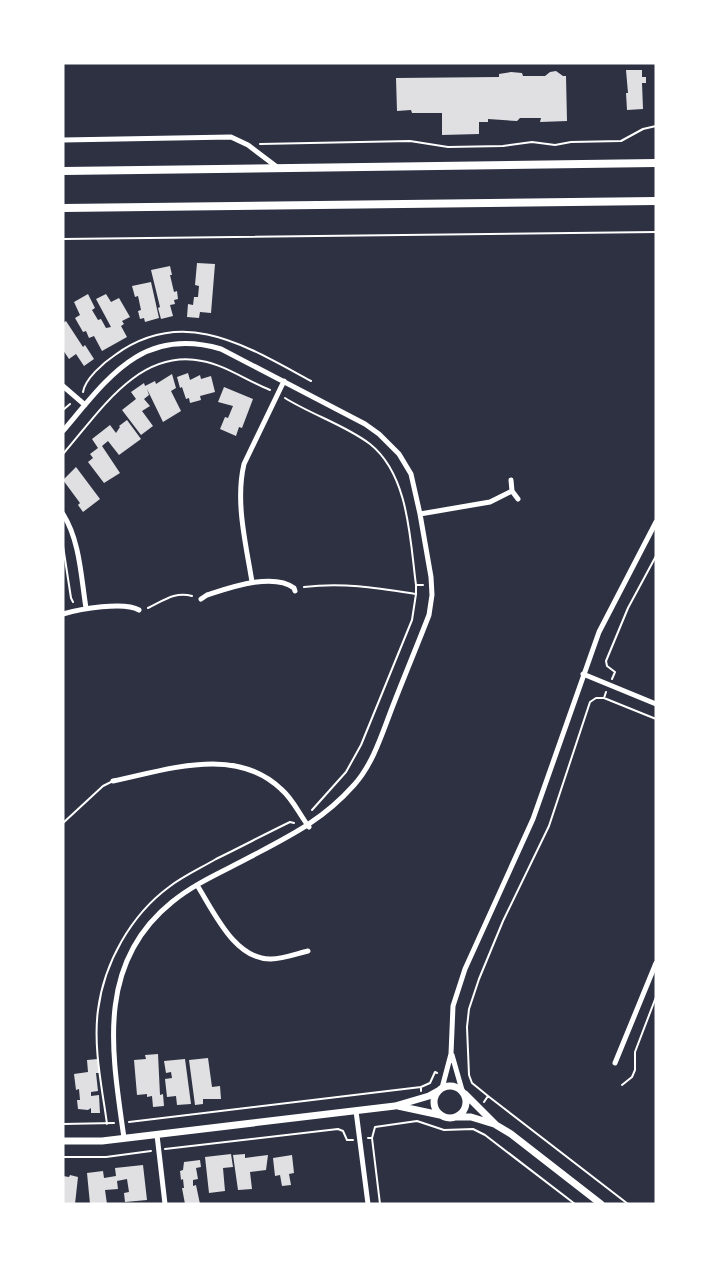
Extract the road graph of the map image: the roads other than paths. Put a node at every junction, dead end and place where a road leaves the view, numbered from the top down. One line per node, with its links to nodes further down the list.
1 (63, 140): 3 (street)
2 (656, 163): 3 (highway)
3 (278, 168): 4 (highway)
4 (63, 171)
5 (656, 201): 6 (highway)
6 (63, 208)
7 (284, 381): 9 (street); 15 (street); 17 (street)
8 (63, 386): 9 (street)
9 (85, 405): 10 (street)
10 (63, 431)
11 (511, 480): 12 (street)
12 (512, 491): 13 (street); 15 (street)
13 (518, 499)
14 (63, 514): 20 (street)
15 (420, 514): 27 (street)
16 (656, 522): 23 (street)
17 (252, 582): 18 (street); 19 (street)
18 (294, 590)
19 (201, 599)
20 (86, 608): 21 (street); 22 (street)
21 (139, 610)
22 (63, 614)
23 (583, 674): 24 (street); 31 (street)
24 (656, 704)
25 (113, 781): 26 (lane); 27 (street)
26 (63, 823)
27 (309, 826): 28 (street)
28 (197, 885): 29 (street); 41 (street)
29 (308, 951)
30 (656, 963): 32 (street)
31 (451, 1054): 33 (street); 34 (street)
32 (615, 1063)
33 (440, 1089): 34 (street); 35 (street); 37 (street)
34 (463, 1092): 38 (street); 39 (street)
35 (395, 1106): 36 (street); 37 (street)
36 (356, 1111): 40 (street); 44 (street)
37 (440, 1115): 38 (street)
38 (457, 1117): 39 (street)
39 (496, 1125): 45 (street)
40 (156, 1135): 41 (street); 43 (street)
41 (124, 1138): 42 (street)
42 (63, 1141)
43 (165, 1204)
44 (368, 1204)
45 (601, 1204)

